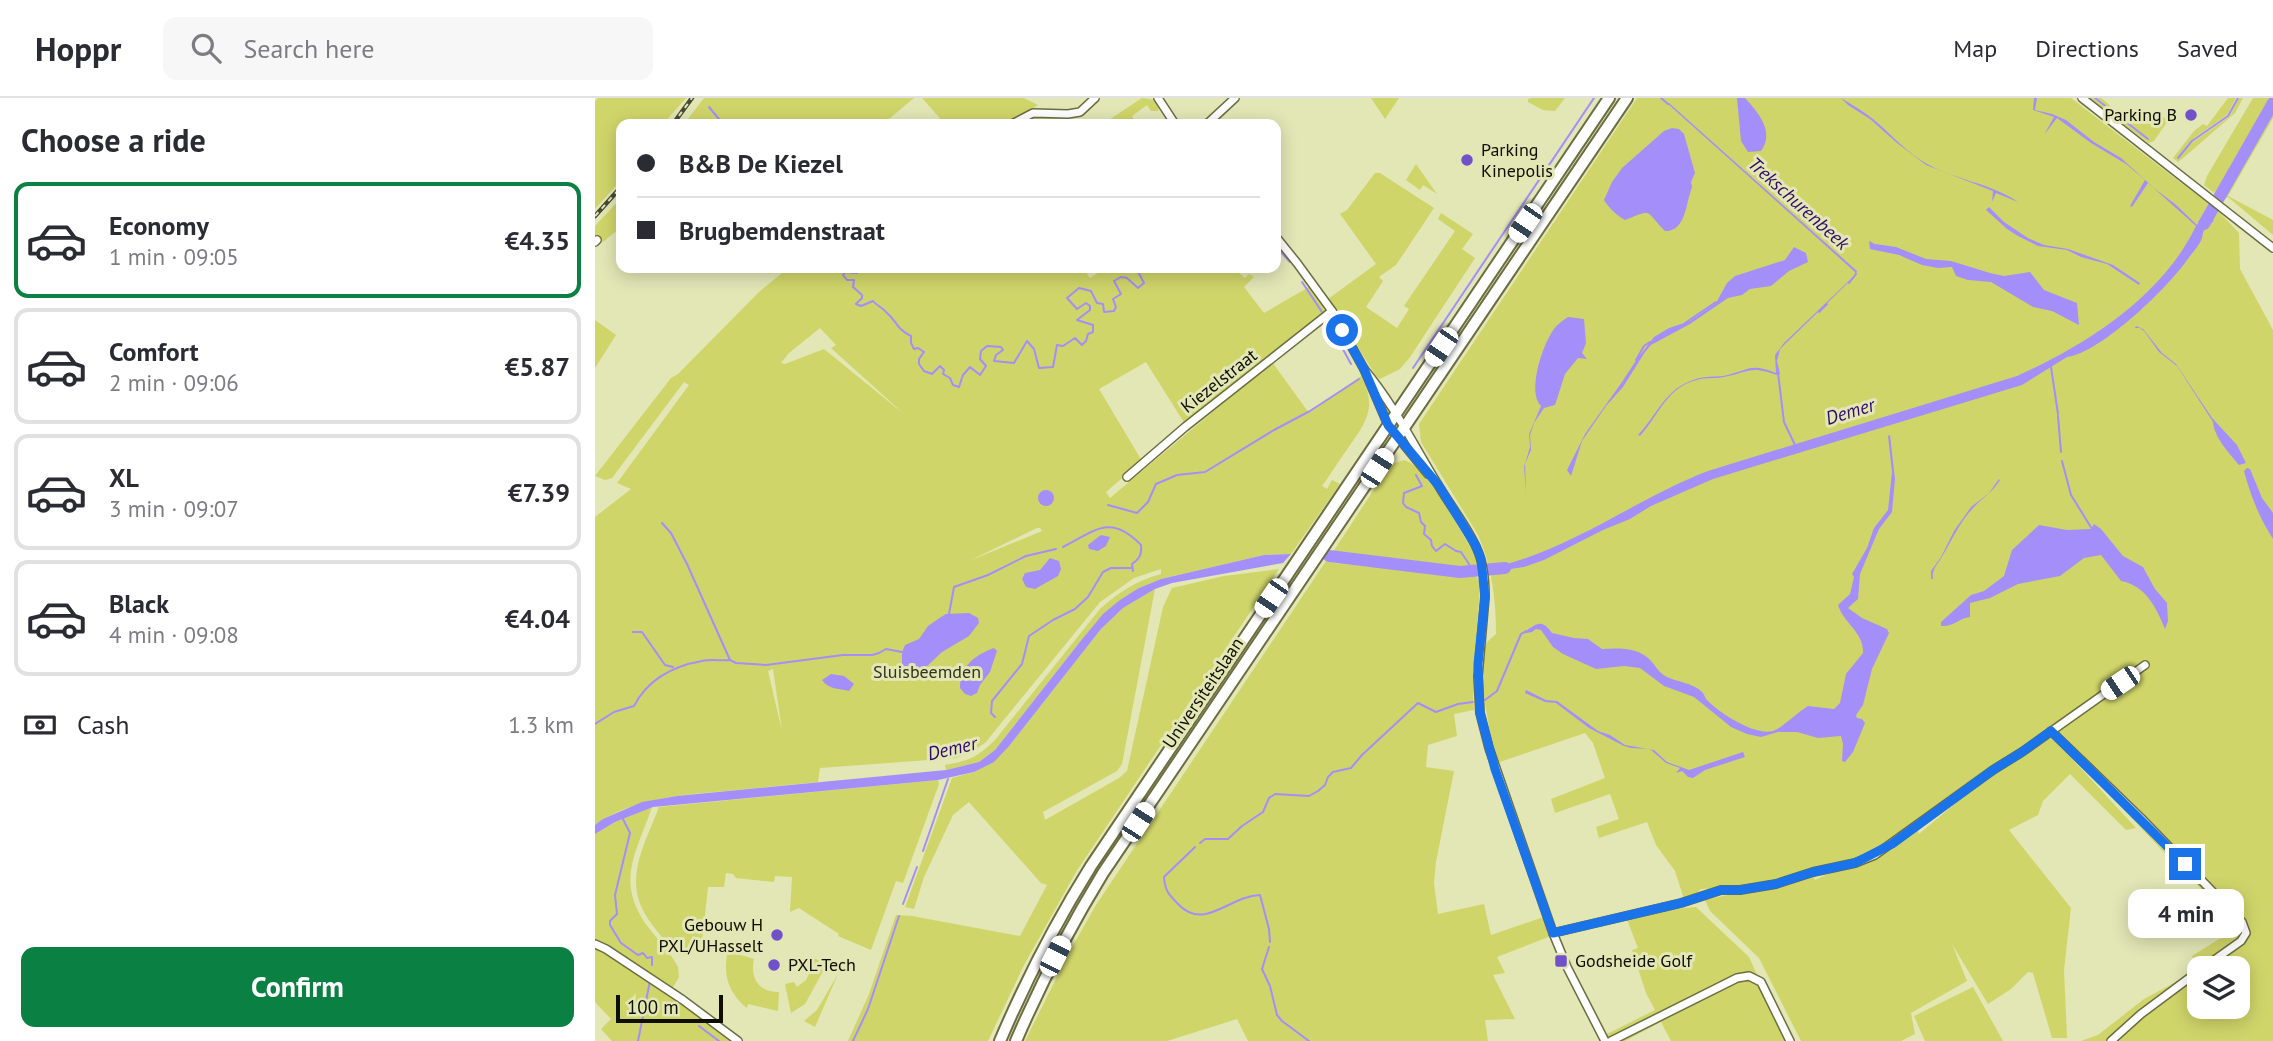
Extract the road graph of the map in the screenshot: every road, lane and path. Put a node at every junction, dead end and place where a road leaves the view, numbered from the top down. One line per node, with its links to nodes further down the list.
1 (1095, 98): 7 (street)
2 (1158, 98): 8 (street)
3 (1235, 98): 9 (street)
4 (1609, 98): 14 (highway, Universiteitslaan)
5 (1627, 98): 16 (highway, Universiteitslaan)
6 (2082, 98): 11 (street)
7 (1022, 119)
8 (1172, 119)
9 (1212, 119)
10 (1281, 243): 12 (street)
11 (2273, 248)
12 (1332, 311): 13 (street); 18 (street, Kiezelstraat)
13 (1364, 369): 14 (street); 15 (street)
14 (1396, 414): 15 (highway, Universiteitslaan); 16 (street)
15 (1388, 425): 17 (street); 20 (highway, Universiteitslaan)
16 (1405, 427): 17 (highway, Universiteitslaan); 19 (street)
17 (1397, 438): 19 (street); 21 (highway, Universiteitslaan)
18 (1127, 477)
19 (1439, 486): 24 (street)
20 (1231, 657): 21 (street); 29 (highway, Universiteitslaan)
21 (1244, 665): 30 (highway, Universiteitslaan)
22 (2145, 665): 23 (street)
23 (2051, 731): 24 (street); 26 (street)
24 (1553, 933): 31 (street)
25 (595, 944): 28 (street)
26 (2220, 956)
27 (2187, 980): 34 (street)
28 (738, 1041)
29 (1000, 1041)
30 (1016, 1041)
31 (1605, 1041)
32 (1611, 1041): 33 (street)
33 (1790, 1041)
34 (2111, 1041)

